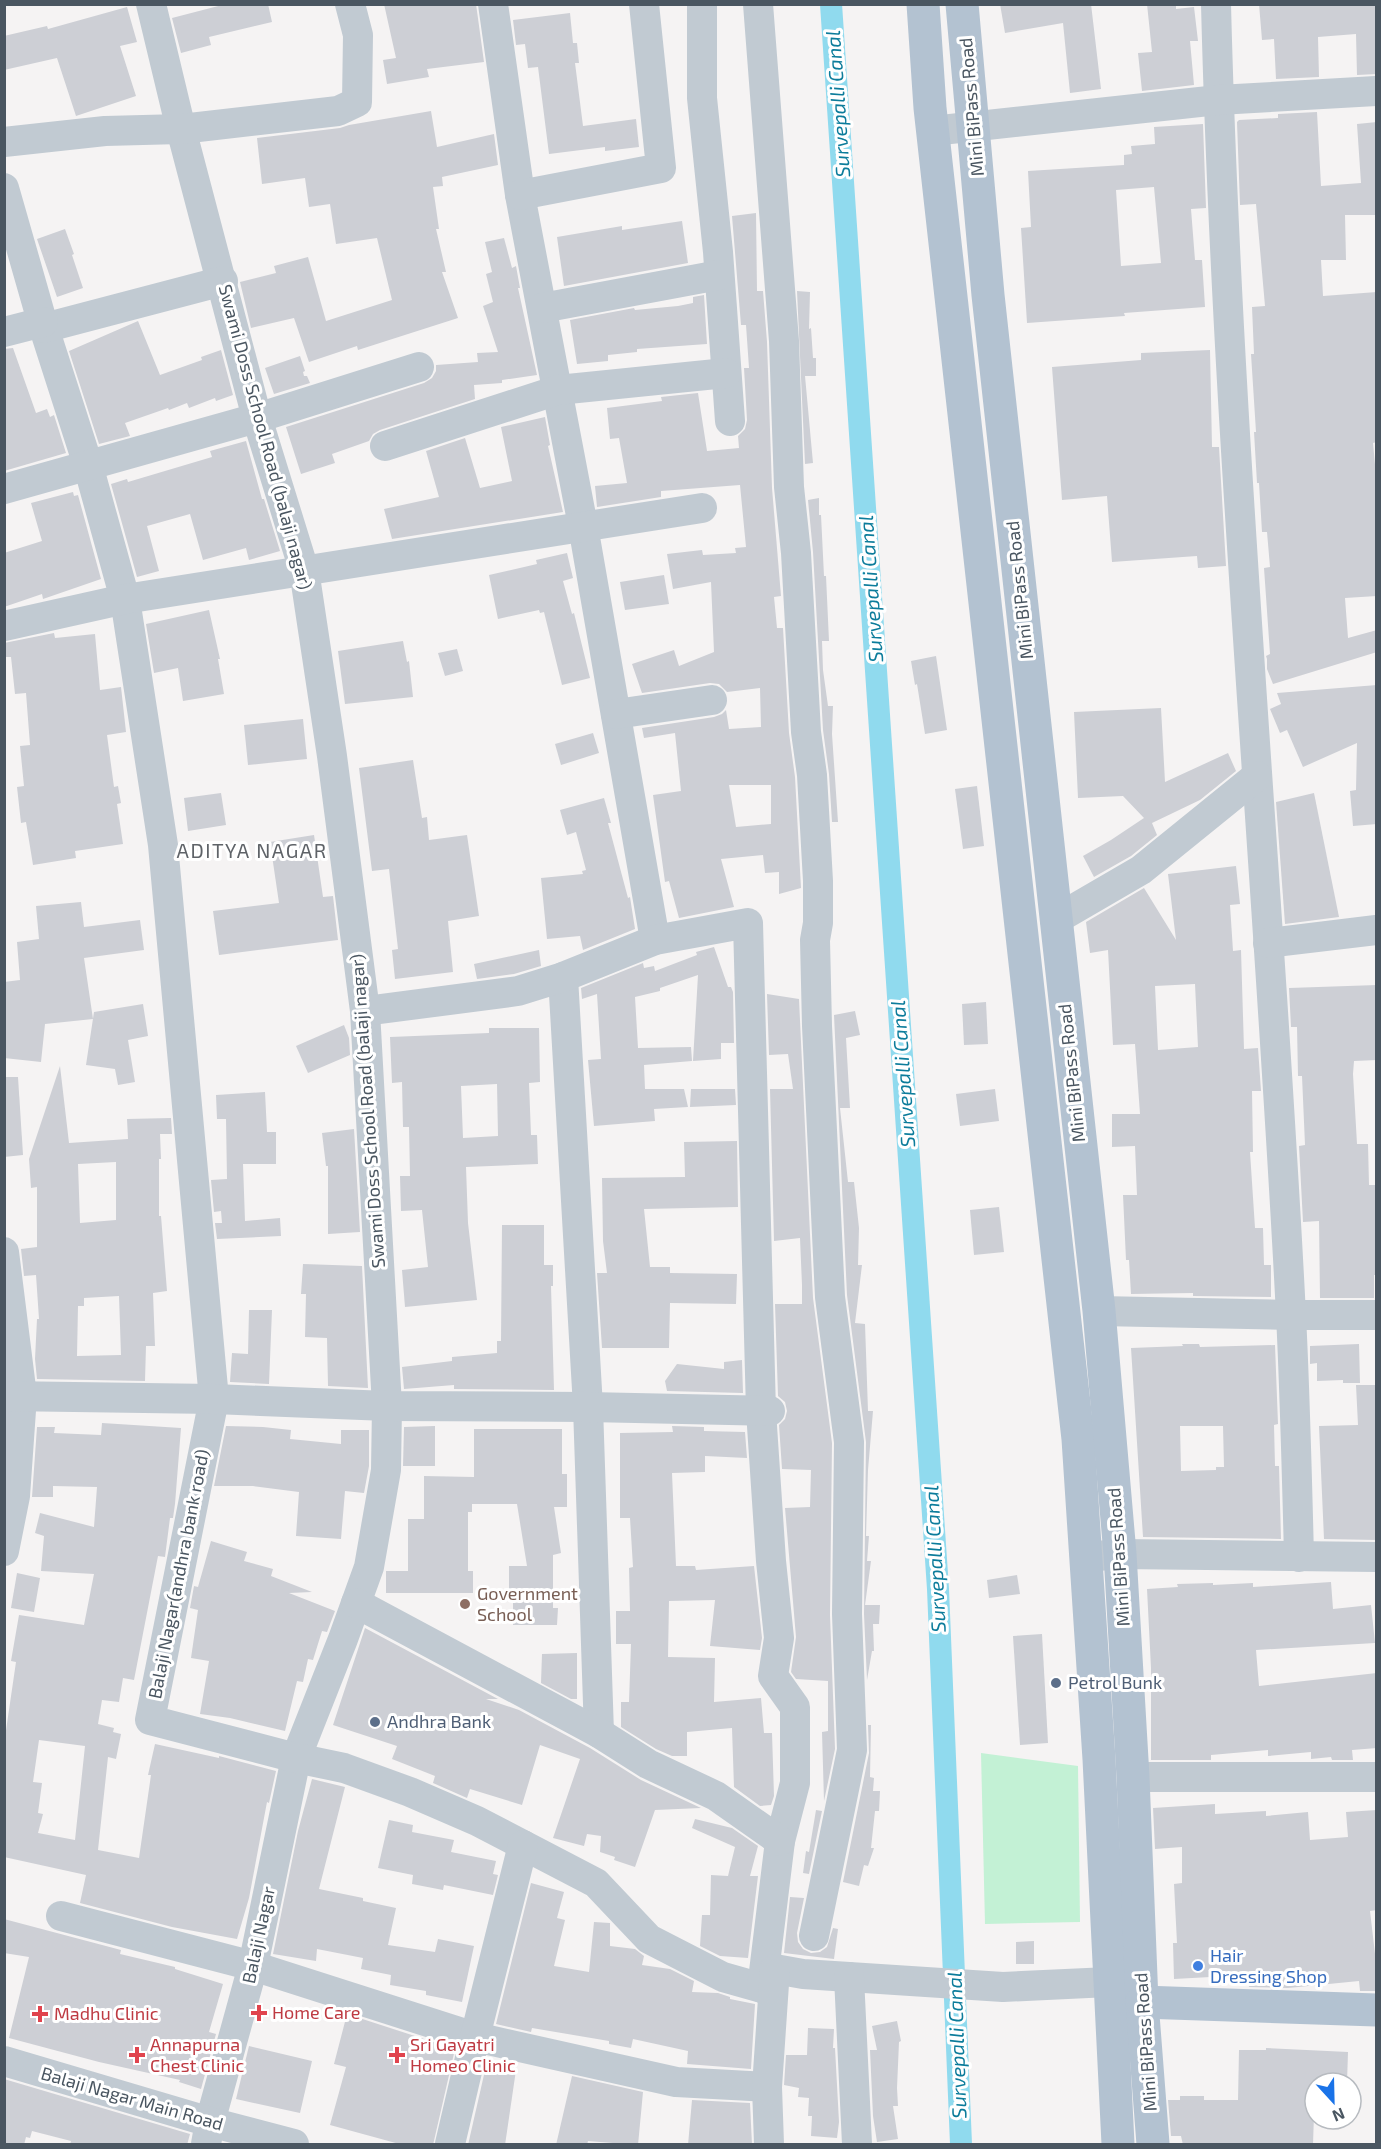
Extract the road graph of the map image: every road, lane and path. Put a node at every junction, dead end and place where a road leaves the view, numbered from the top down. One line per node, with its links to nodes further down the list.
1 (151, 4): 13 (street, Swami Doss School Road (balaji nagar))
2 (350, 4): 13 (street)
3 (493, 4): 17 (street)
4 (644, 4): 17 (street)
5 (702, 4): 18 (street)
6 (758, 4): 67 (street)
7 (923, 4): 14 (main road)
8 (962, 4): 12 (main road, Mini BiPass Road)
9 (1216, 4): 11 (street)
10 (1377, 91): 11 (street)
11 (1218, 100): 12 (street); 38 (street)
12 (974, 128): 14 (street); 39 (main road, Mini BiPass Road)
13 (181, 129): 15 (street); 19 (street, Swami Doss School Road (balaji nagar))
14 (932, 131): 56 (main road)
15 (4, 142)
16 (4, 188): 21 (street)
17 (520, 195): 20 (street)
18 (719, 275): 20 (street); 24 (street)
19 (223, 281): 21 (street); 26 (street, Swami Doss School Road (balaji nagar))
20 (542, 308): 25 (street)
21 (44, 325): 22 (street); 29 (street)
22 (4, 332)
23 (419, 368): 26 (street)
24 (726, 373): 25 (street); 27 (street)
25 (558, 390): 28 (street); 32 (street)
26 (257, 418): 29 (street); 33 (street, Swami Doss School Road (balaji nagar))
27 (730, 421)
28 (385, 446)
29 (88, 465): 30 (street); 34 (street)
30 (4, 489)
31 (702, 508): 32 (street)
32 (584, 526): 33 (street); 37 (street)
33 (304, 570): 34 (street); 44 (street, Swami Doss School Road (balaji nagar))
34 (125, 599): 35 (street); 50 (street)
35 (4, 626)
36 (712, 699): 37 (street)
37 (616, 714): 41 (street)
38 (1257, 776): 39 (street); 42 (street)
39 (1055, 920): 46 (main road, Mini BiPass Road)
40 (1377, 930): 42 (street)
41 (655, 940): 43 (street); 53 (street)
42 (1268, 943): 48 (street)
43 (563, 977): 44 (street); 52 (street)
44 (365, 1011): 51 (street, Swami Doss School Road (balaji nagar))
45 (4, 1252): 49 (street)
46 (1099, 1311): 48 (street); 55 (main road, Mini BiPass Road)
47 (1377, 1314): 48 (street)
48 (1291, 1315): 57 (street)
49 (13, 1396): 50 (street); 54 (street)
50 (214, 1399): 51 (street); 61 (street, Balaji Nagar(andhra bank road))
51 (387, 1406): 52 (street); 59 (street, Swami Doss School Road (balaji nagar))
52 (588, 1407): 53 (street); 60 (street)
53 (765, 1411): 64 (street)
54 (4, 1551)
55 (1120, 1554): 56 (street); 57 (street); 62 (main road, Mini BiPass Road)
56 (1086, 1557): 71 (main road)
57 (1299, 1557): 58 (street)
58 (1377, 1557)
59 (356, 1604): 60 (street); 61 (street, Swami Doss School Road (balaji nagar))
60 (598, 1733): 64 (street)
61 (296, 1758): 65 (street, Balaji Nagar(andhra bank road)); 68 (street, Balaji Nagar)
62 (1133, 1777): 63 (street); 72 (main road, Mini BiPass Road)
63 (1377, 1777)
64 (780, 1841): 70 (street)
65 (524, 1845): 70 (street, Balaji Nagar(andhra bank road)); 74 (street)
66 (61, 1916): 68 (street)
67 (814, 1936)
68 (253, 1966): 74 (street); 77 (street, Balaji Nagar)
69 (849, 1977): 70 (street, Balaji Nagar(andhra bank road)); 71 (street, Balaji Nagar(andhra bank road)); 81 (street)
70 (769, 1979): 76 (street)
71 (1109, 1982): 82 (main road)
72 (1142, 2002): 73 (main road); 83 (main road, Mini BiPass Road)
73 (1377, 2010)
74 (475, 2037): 76 (street); 79 (street)
75 (4, 2061): 77 (street, Balaji Nagar Main Road)
76 (767, 2087): 80 (street)
77 (208, 2133): 78 (street, Balaji Nagar Main Road)
78 (294, 2145)
79 (450, 2145)
80 (769, 2145)
81 (857, 2145)
82 (1118, 2145)
83 (1153, 2145)

